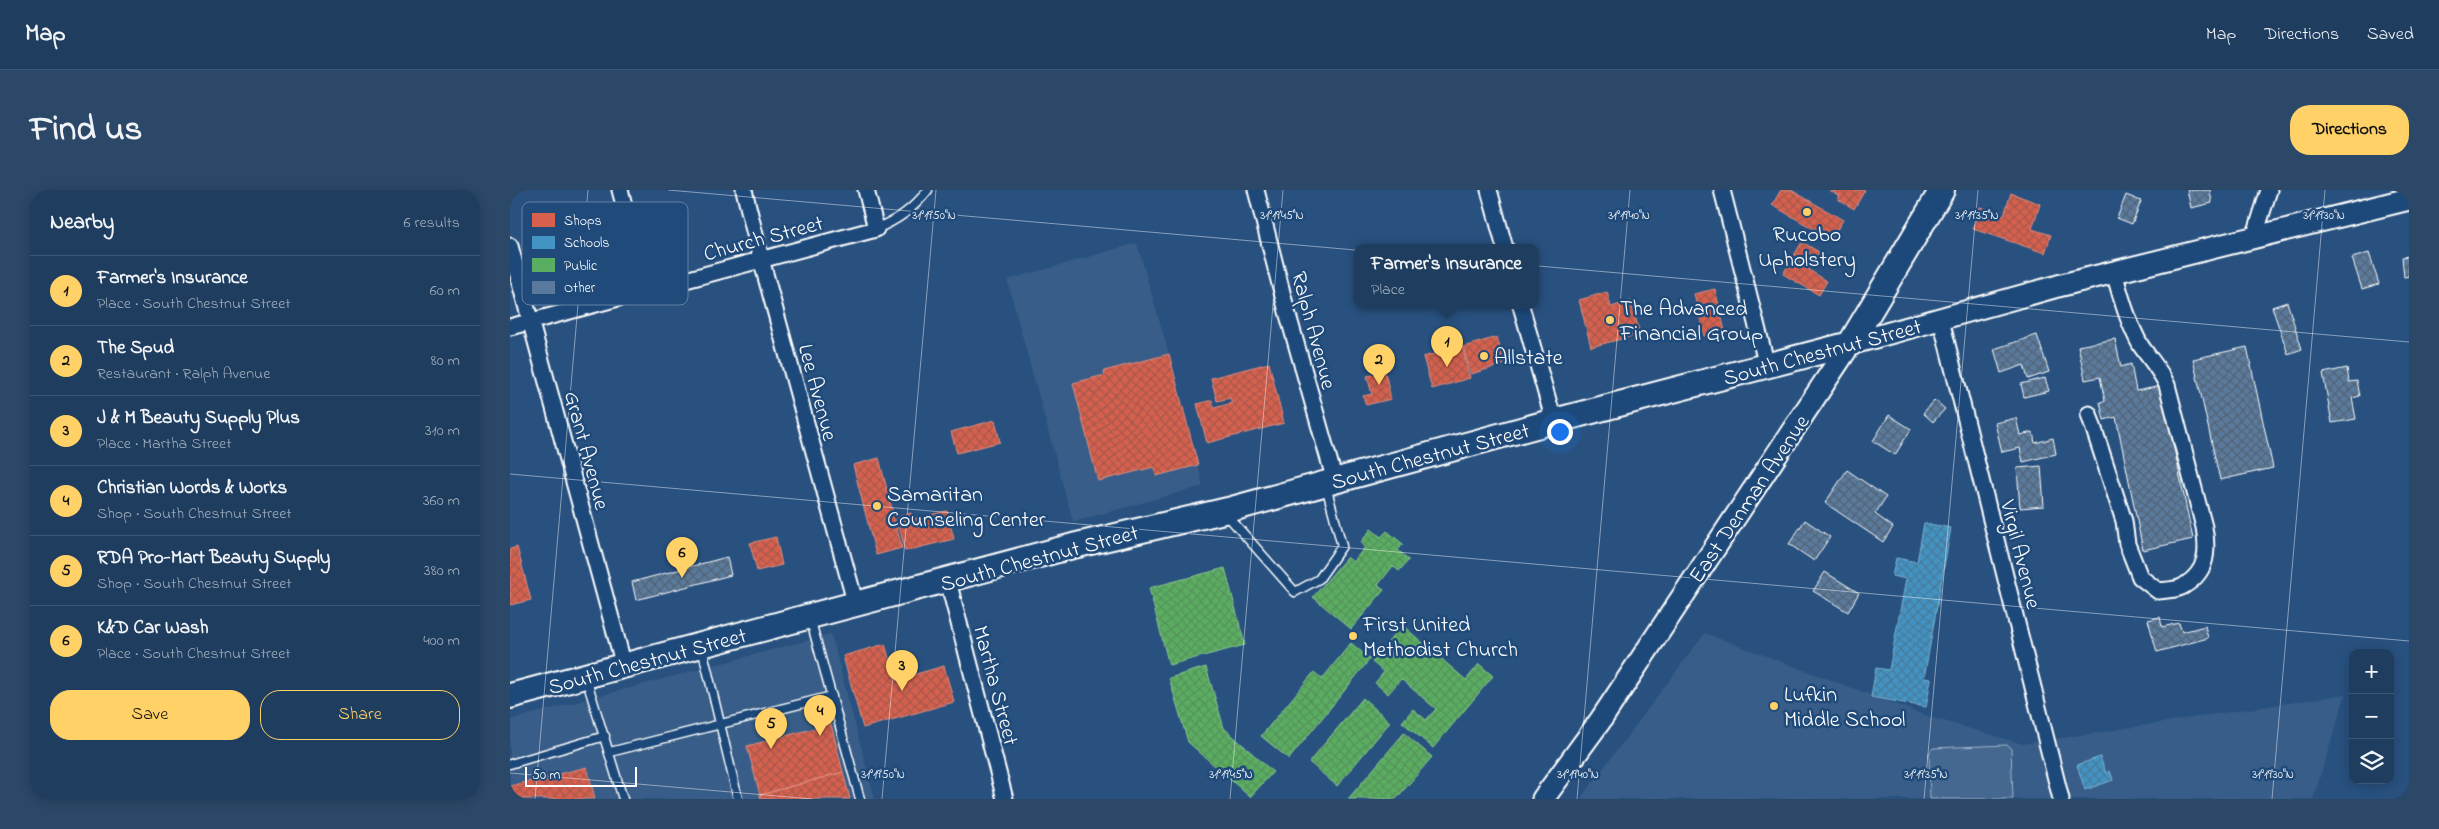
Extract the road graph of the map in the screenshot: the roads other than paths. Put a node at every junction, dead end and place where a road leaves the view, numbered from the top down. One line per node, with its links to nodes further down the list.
1 (744, 190): 14 (street, Lee Avenue)
2 (866, 190): 10 (street)
3 (928, 190): 10 (lane, Church Street)
4 (1256, 190): 28 (street, Ralph Avenue)
5 (1489, 190): 12 (street)
6 (1722, 190): 25 (street)
7 (1942, 190): 24 (main road, East Denman Avenue)
8 (2269, 190): 11 (street)
9 (2409, 199): 11 (main road, South Chestnut Street)
10 (876, 229): 14 (street, Church Street)
11 (2254, 238): 15 (main road, South Chestnut Street)
12 (1504, 244)
13 (510, 246): 17 (street, Grant Avenue)
14 (760, 259): 16 (street, Church Street); 31 (street, Lee Avenue)
15 (2114, 272): 21 (main road, South Chestnut Street); 26 (street)
16 (688, 279)
17 (522, 289)
18 (526, 305): 22 (street, Grant Avenue)
19 (593, 305): 22 (street, Church Street)
20 (1523, 309): 27 (street)
21 (1941, 320): 24 (main road, South Chestnut Street); 47 (street, Virgil Avenue)
22 (531, 322): 23 (street, Church Street); 34 (street, Grant Avenue)
23 (510, 327)
24 (1850, 344): 25 (main road, South Chestnut Street); 46 (main road, East Denman Avenue)
25 (1768, 366): 27 (main road, South Chestnut Street)
26 (2089, 414)
27 (1554, 421): 28 (main road, South Chestnut Street)
28 (1330, 482): 29 (main road, South Chestnut Street); 29 (lane)
29 (1224, 511): 30 (main road, South Chestnut Street)
30 (948, 581): 31 (main road, South Chestnut Street); 45 (street, Martha Street)
31 (856, 605): 32 (main road, South Chestnut Street)
32 (810, 617): 33 (main road, South Chestnut Street); 37 (lane)
33 (701, 646): 34 (main road, South Chestnut Street); 38 (lane)
34 (624, 666): 35 (main road, South Chestnut Street)
35 (586, 676): 36 (main road, South Chestnut Street); 39 (lane)
36 (510, 696)
37 (832, 696): 38 (lane); 44 (lane)
38 (722, 724): 40 (lane); 43 (lane)
39 (606, 736): 40 (lane); 41 (lane)
40 (610, 752): 42 (lane)
41 (510, 764)
42 (623, 799)
43 (738, 799)
44 (860, 799)
45 (1005, 799)
46 (1543, 799)
47 (2061, 799)

